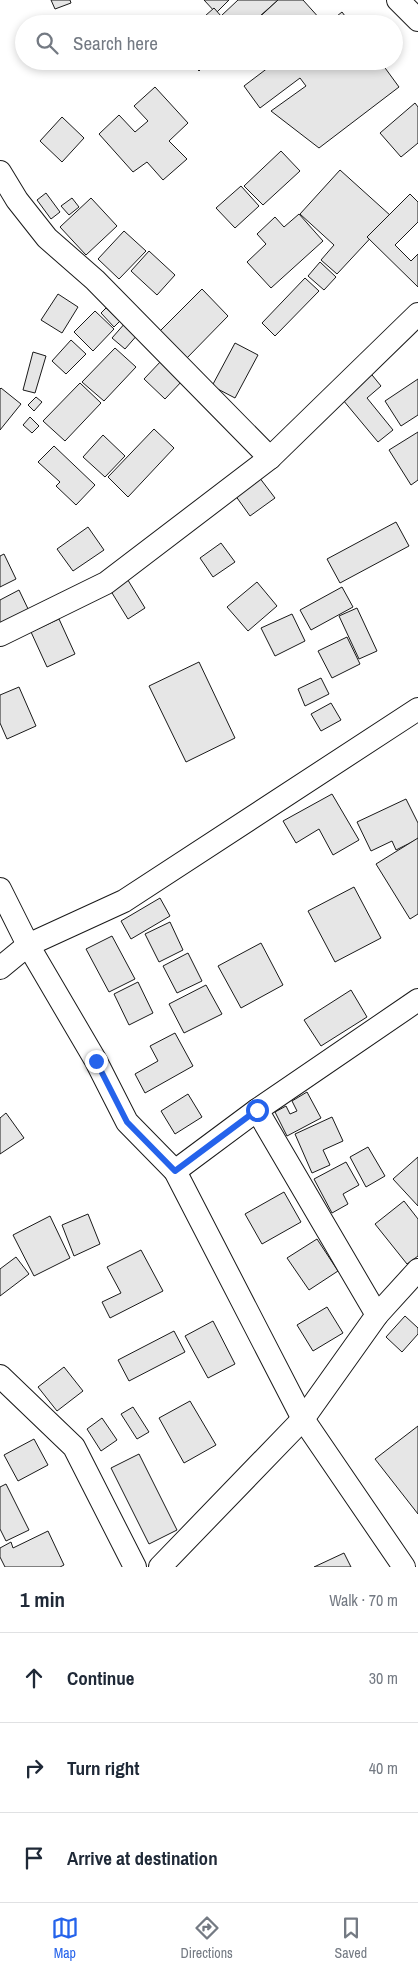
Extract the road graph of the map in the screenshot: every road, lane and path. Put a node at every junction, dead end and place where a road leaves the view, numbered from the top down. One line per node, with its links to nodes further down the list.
1 (398, 0): 2 (street)
2 (418, 20)
3 (0, 172): 5 (street)
4 (418, 314): 5 (street)
5 (270, 458): 6 (street)
6 (0, 636)
7 (418, 709): 9 (street)
8 (0, 888): 9 (street)
9 (28, 945): 10 (street); 13 (street)
10 (0, 968)
11 (418, 1000): 12 (street)
12 (257, 1110): 13 (street); 15 (street)
13 (175, 1171): 17 (street)
14 (418, 1270): 15 (street)
15 (377, 1315): 17 (street)
16 (0, 1376): 18 (street)
17 (303, 1419): 19 (street); 20 (street)
18 (135, 1567)
19 (160, 1567)
20 (404, 1567)

